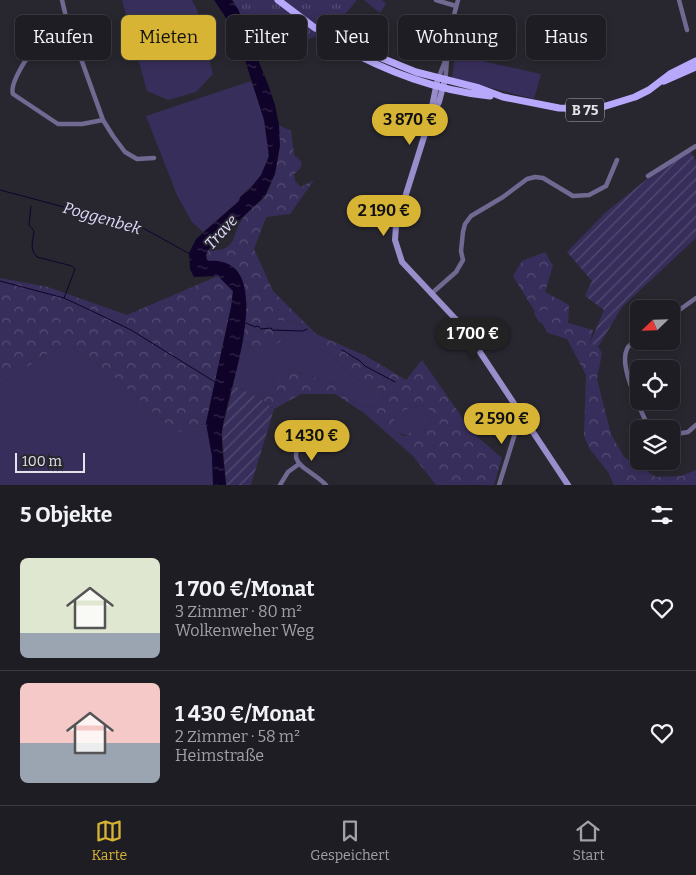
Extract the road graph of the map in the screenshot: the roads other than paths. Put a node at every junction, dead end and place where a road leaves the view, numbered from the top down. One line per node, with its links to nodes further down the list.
1 (62, 0): 7 (street)
2 (278, 0): 12 (main road, B 75)
3 (436, 0): 6 (street)
4 (458, 0): 6 (street)
5 (679, 0): 8 (street)
6 (456, 6): 12 (street)
7 (66, 15)
8 (687, 30)
9 (25, 60): 13 (street)
10 (81, 60): 13 (street)
11 (695, 65): 12 (main road, B 75)
12 (440, 83): 18 (street)
13 (103, 120): 15 (street)
14 (696, 146): 17 (street)
15 (154, 158)
16 (617, 160): 18 (street)
17 (648, 176)
18 (431, 294): 22 (street)
19 (696, 298): 20 (street)
20 (680, 310)
21 (630, 346): 23 (street)
22 (524, 420): 30 (street); 31 (street)
23 (646, 420)
24 (696, 425): 25 (street)
25 (680, 433)
26 (305, 435): 27 (street)
27 (300, 464): 28 (street); 29 (street)
28 (280, 485)
29 (326, 485)
30 (499, 485)
31 (568, 485)

